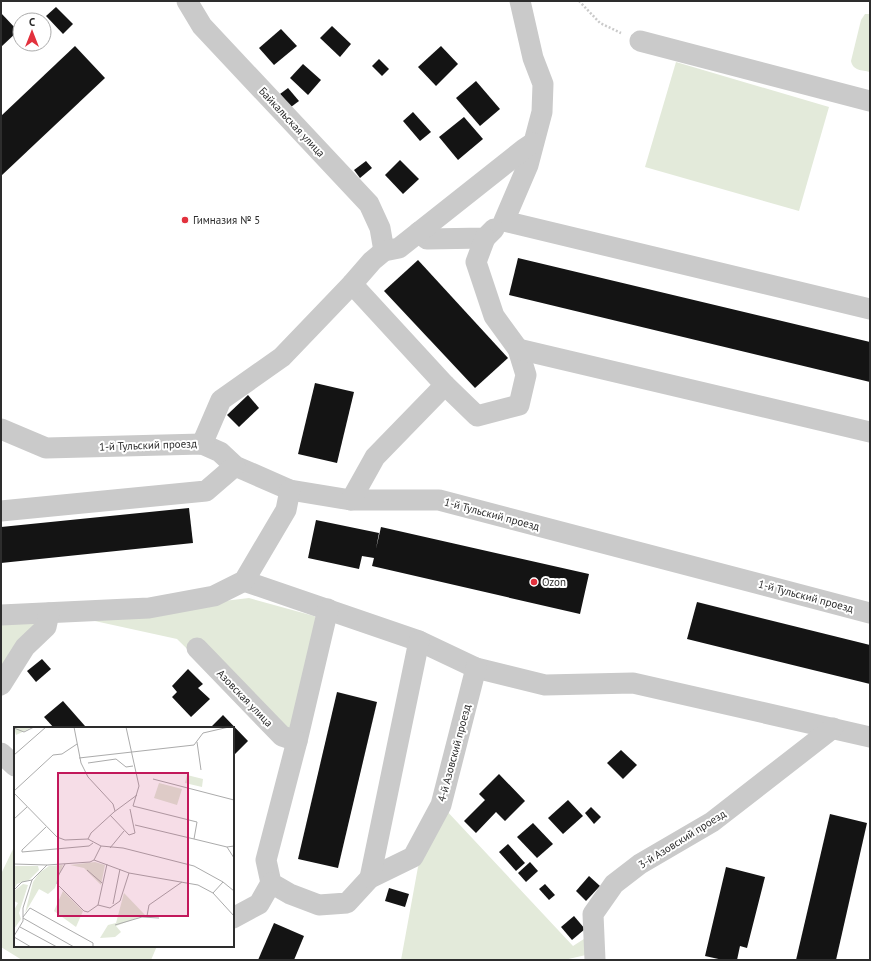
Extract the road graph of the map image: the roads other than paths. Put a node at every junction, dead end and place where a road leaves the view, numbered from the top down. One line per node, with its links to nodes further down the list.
1 (187, 1): 9 (street, Байкальская улица)
2 (520, 1): 5 (street)
3 (640, 41): 4 (street)
4 (870, 101)
5 (533, 143): 6 (street); 7 (street)
6 (504, 221): 8 (street); 11 (street)
7 (419, 232): 8 (street); 9 (street)
8 (485, 238): 12 (street)
9 (384, 251): 10 (street)
10 (352, 284): 13 (street); 16 (street)
11 (870, 309)
12 (518, 349): 13 (street); 15 (street)
13 (445, 386): 19 (street)
14 (1, 429): 16 (street, 1-й Тульский проезд)
15 (870, 432)
16 (202, 444): 17 (street, 1-й Тульский проезд)
17 (235, 466): 18 (street, 1-й Тульский проезд); 20 (street)
18 (290, 490): 19 (street, 1-й Тульский проезд); 21 (street)
19 (352, 500): 24 (street, 1-й Тульский проезд)
20 (1, 511)
21 (244, 581): 22 (street); 23 (street)
22 (328, 609): 26 (street); 32 (street)
23 (49, 613): 25 (street); 29 (street)
24 (870, 613)
25 (1, 615)
26 (419, 641): 28 (street); 35 (street)
27 (197, 648): 32 (street, Азовская улица)
28 (476, 668): 30 (street); 35 (street, 4-й Азовский проезд)
29 (1, 685)
30 (833, 728): 31 (street); 38 (street, 3-й Азовский проезд)
31 (870, 737)
32 (297, 741): 36 (street)
33 (1, 753): 34 (street)
34 (14, 765)
35 (370, 878): 36 (street)
36 (271, 883): 37 (street)
37 (234, 917)
38 (595, 960)

